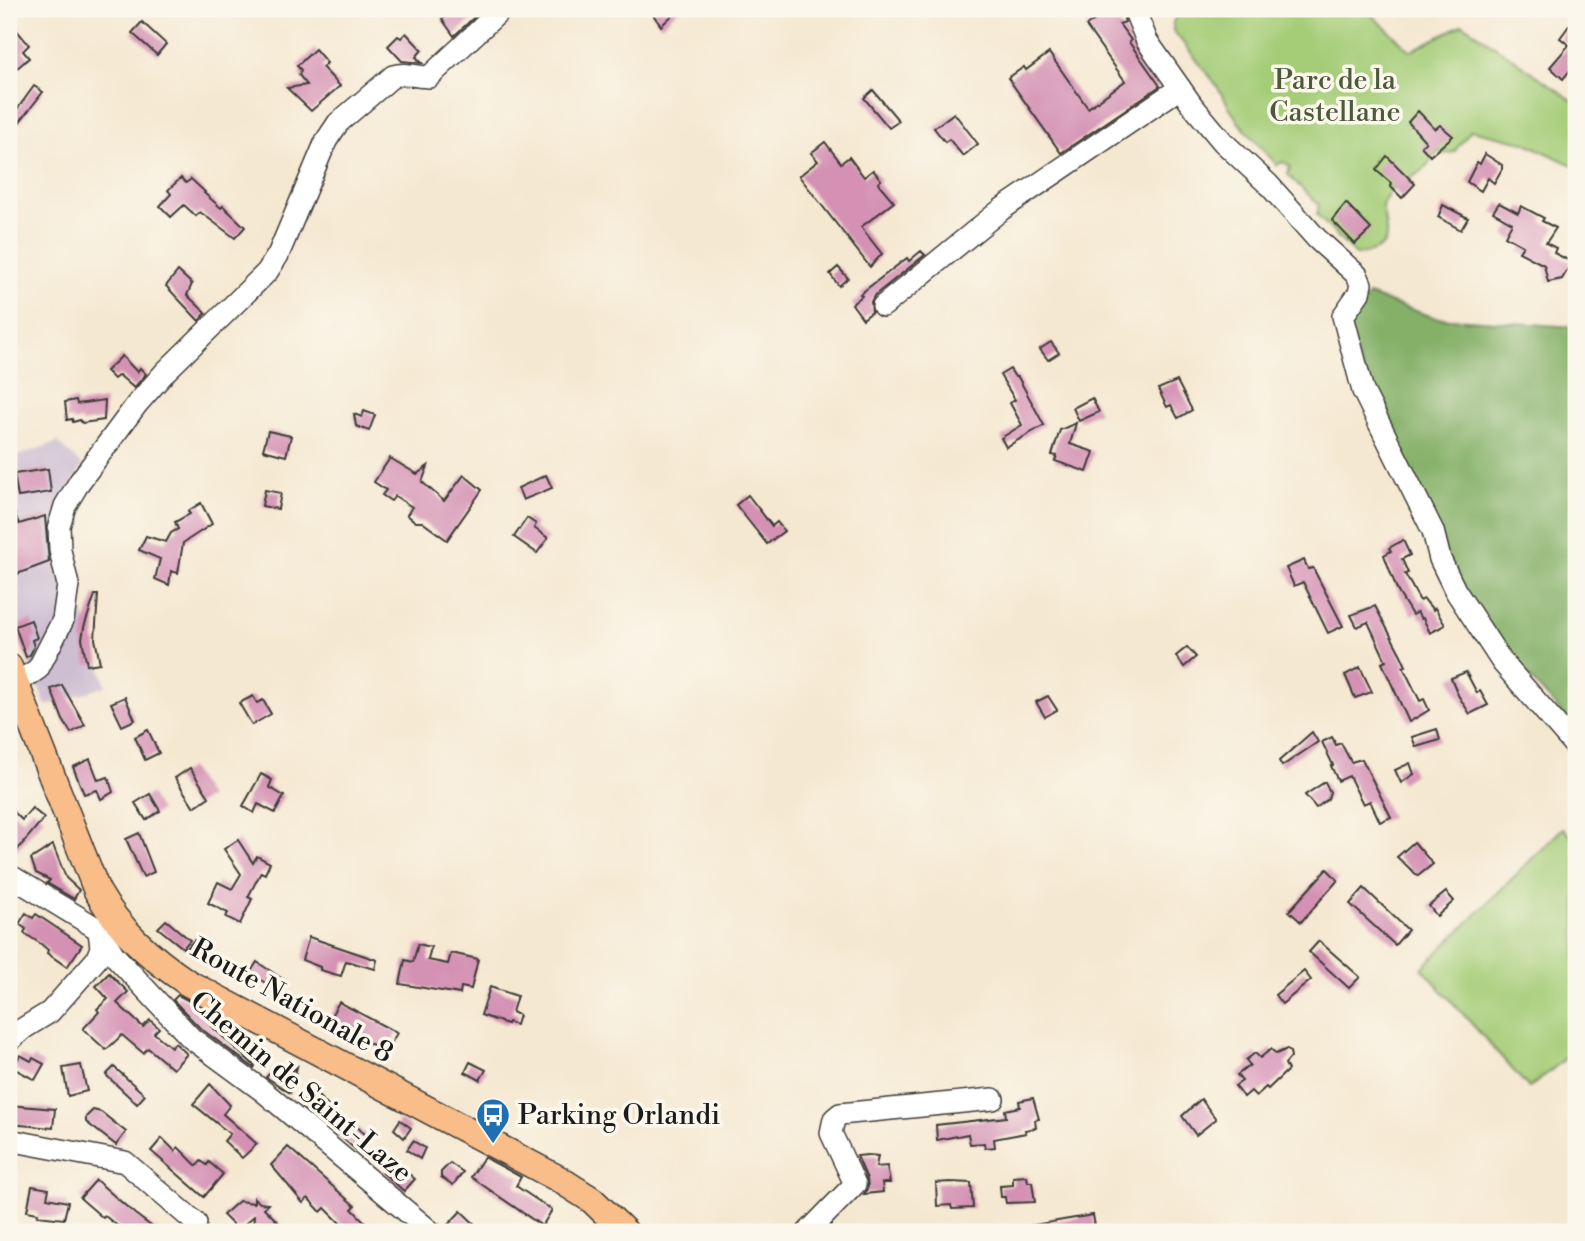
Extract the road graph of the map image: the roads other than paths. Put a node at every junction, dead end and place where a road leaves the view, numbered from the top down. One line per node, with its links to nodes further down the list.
1 (502, 9): 5 (street)
2 (1134, 9): 3 (street)
3 (1180, 88): 4 (street); 6 (street)
4 (883, 306)
5 (11, 685): 8 (main road, Route Nationale 8)
6 (1576, 747)
7 (9, 875): 8 (street)
8 (105, 922): 9 (street); 12 (street, Chemin de Saint-Laze); 16 (main road, Route Nationale 8)
9 (9, 1041)
10 (993, 1099): 17 (street)
11 (9, 1140): 13 (street)
12 (371, 1182): 14 (street); 15 (street, Chemin de Saint-Laze)
13 (195, 1223)
14 (416, 1232)
15 (431, 1232)
16 (625, 1232)
17 (808, 1232)

